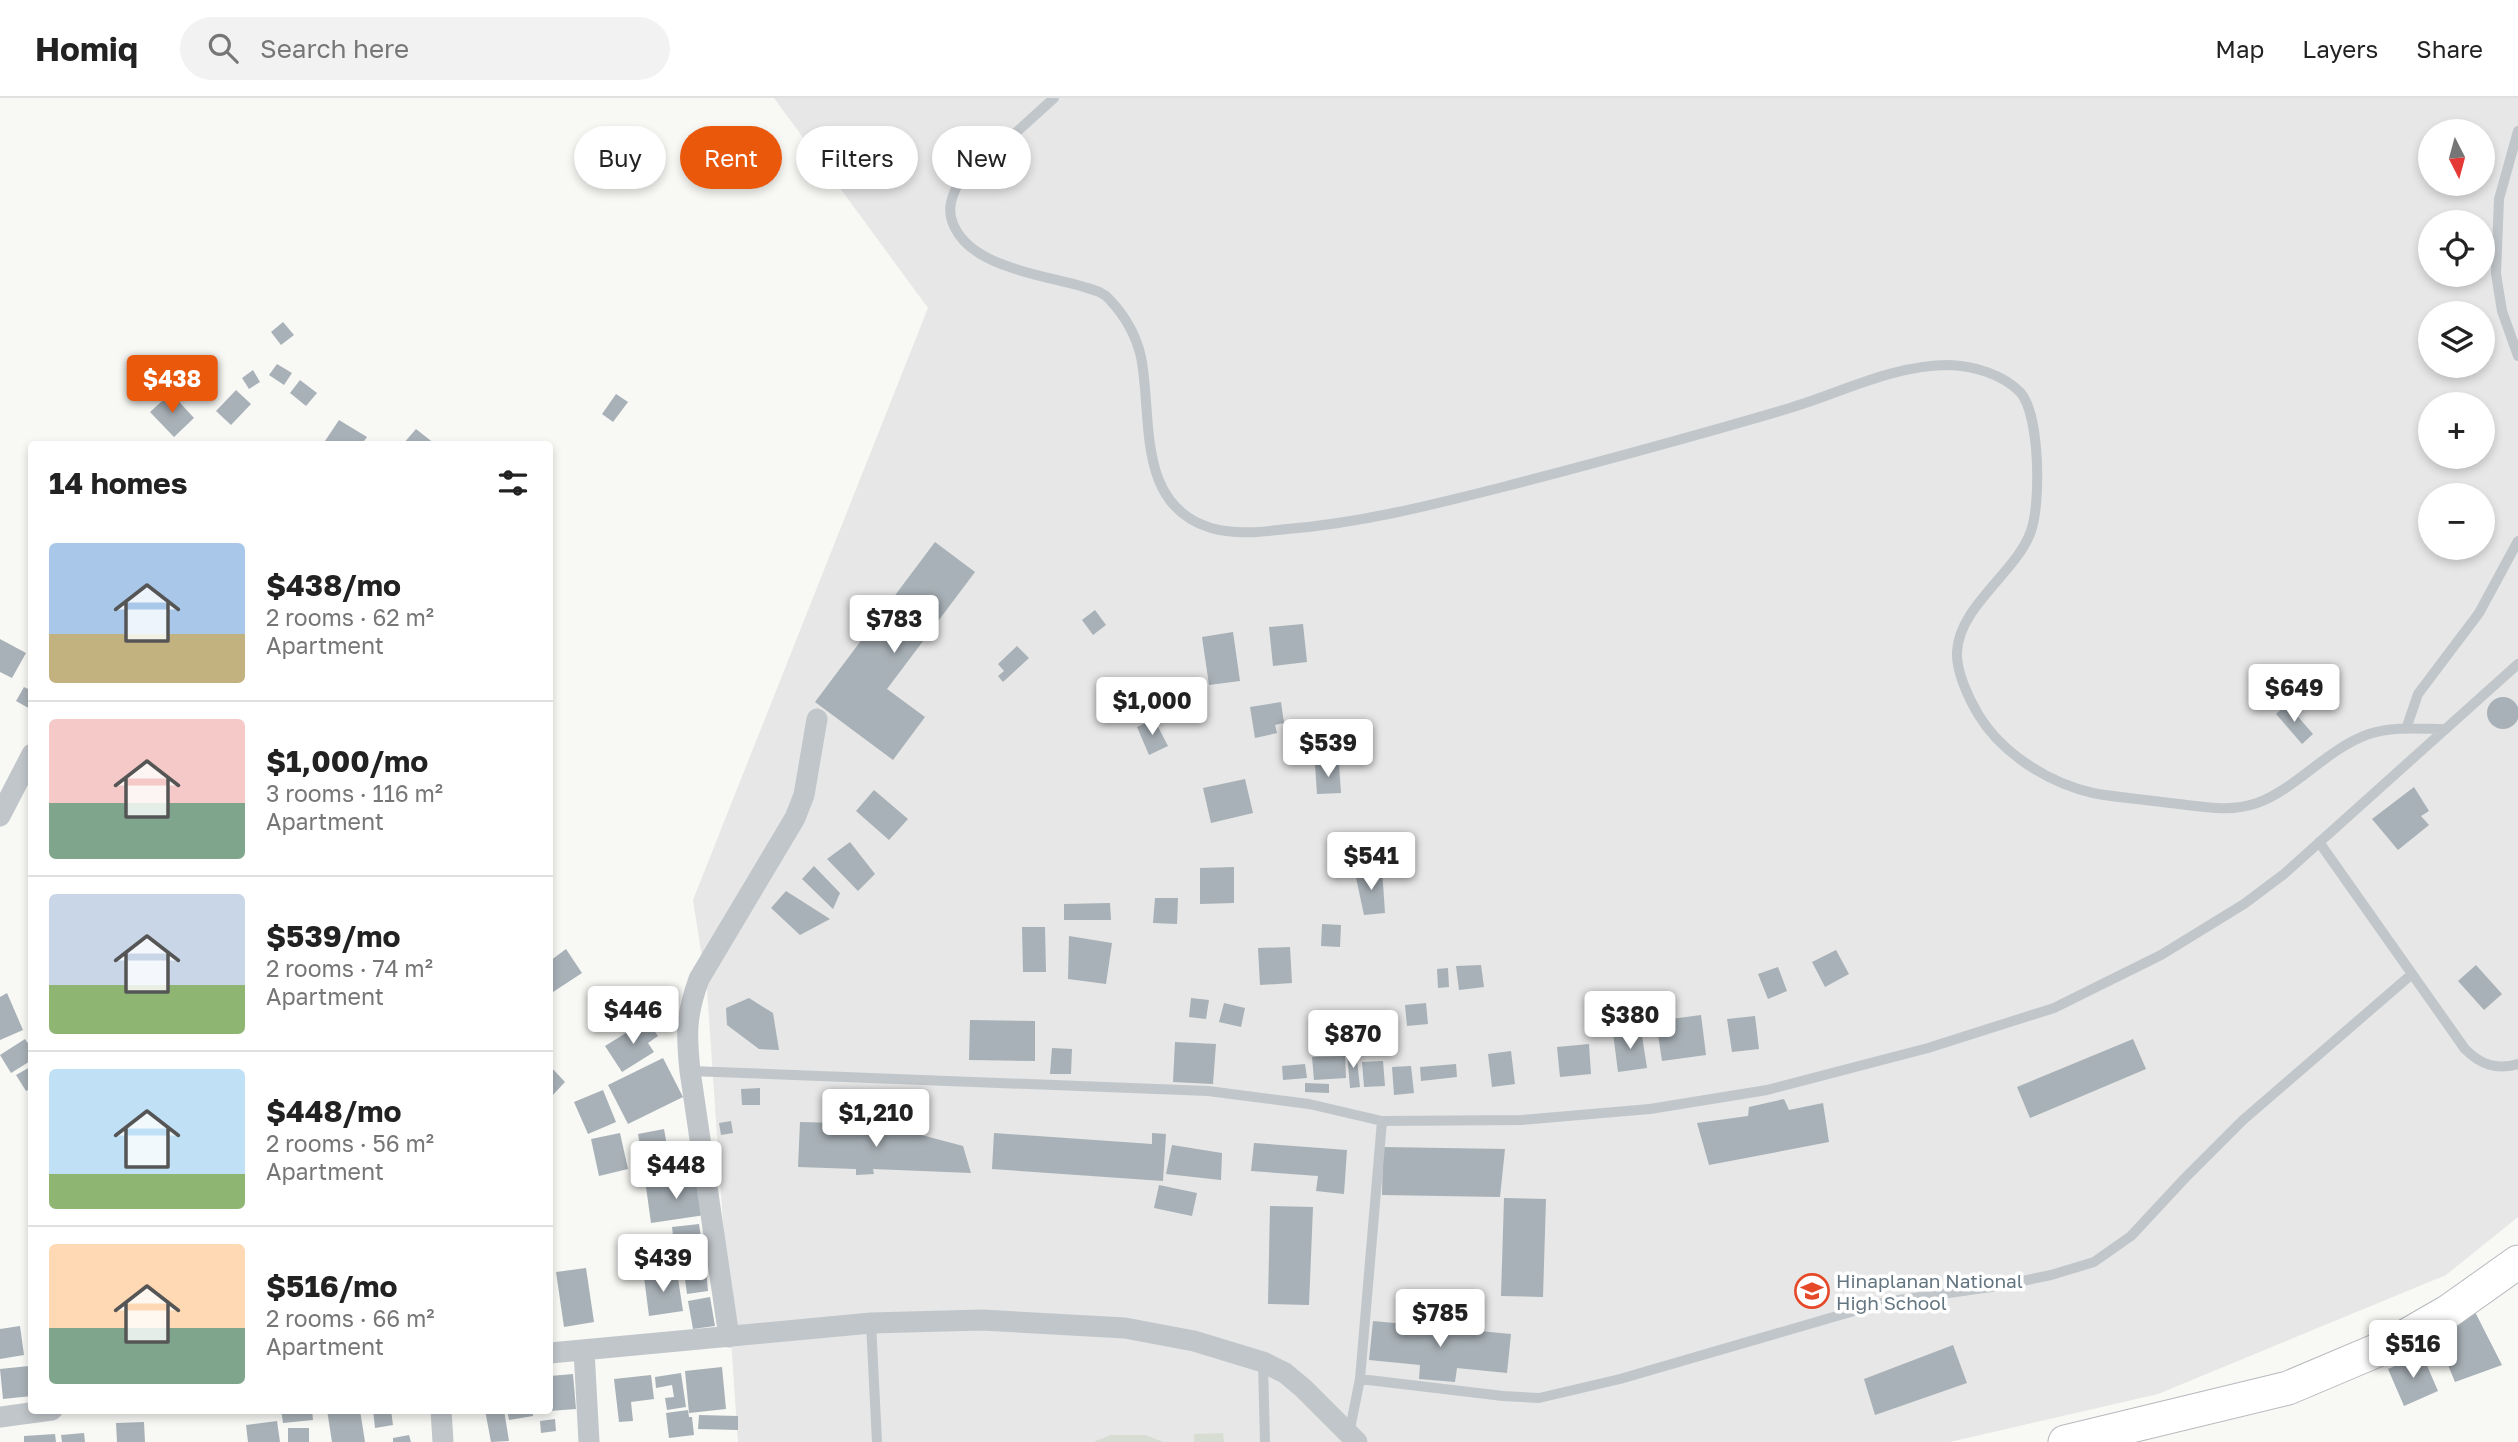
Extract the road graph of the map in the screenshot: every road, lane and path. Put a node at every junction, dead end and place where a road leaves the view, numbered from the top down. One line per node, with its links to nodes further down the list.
1 (1054, 98): 7 (lane)
2 (2518, 131): 3 (lane)
3 (2518, 356)
4 (2518, 541): 7 (lane)
5 (2518, 664): 8 (lane)
6 (817, 719): 14 (street)
7 (2406, 729): 8 (lane)
8 (2446, 729): 11 (lane)
9 (28, 762): 10 (street)
10 (0, 816)
11 (2319, 842): 12 (lane); 15 (lane)
12 (2412, 974): 13 (lane); 22 (lane)
13 (2518, 1064)
14 (690, 1070): 15 (lane); 18 (street)
15 (1382, 1121): 22 (lane)
16 (2518, 1262): 31 (main road)
17 (871, 1322): 18 (street); 21 (street); 29 (lane)
18 (729, 1337): 19 (street)
19 (584, 1350): 20 (street); 28 (street)
20 (553, 1353)
21 (1263, 1363): 26 (street); 30 (lane)
22 (1360, 1379): 26 (lane)
23 (28, 1413): 25 (street)
24 (441, 1414): 27 (street)
25 (0, 1417)
26 (1353, 1439)
27 (443, 1442)
28 (589, 1442)
29 (877, 1442)
30 (1265, 1442)
31 (2065, 1442)

